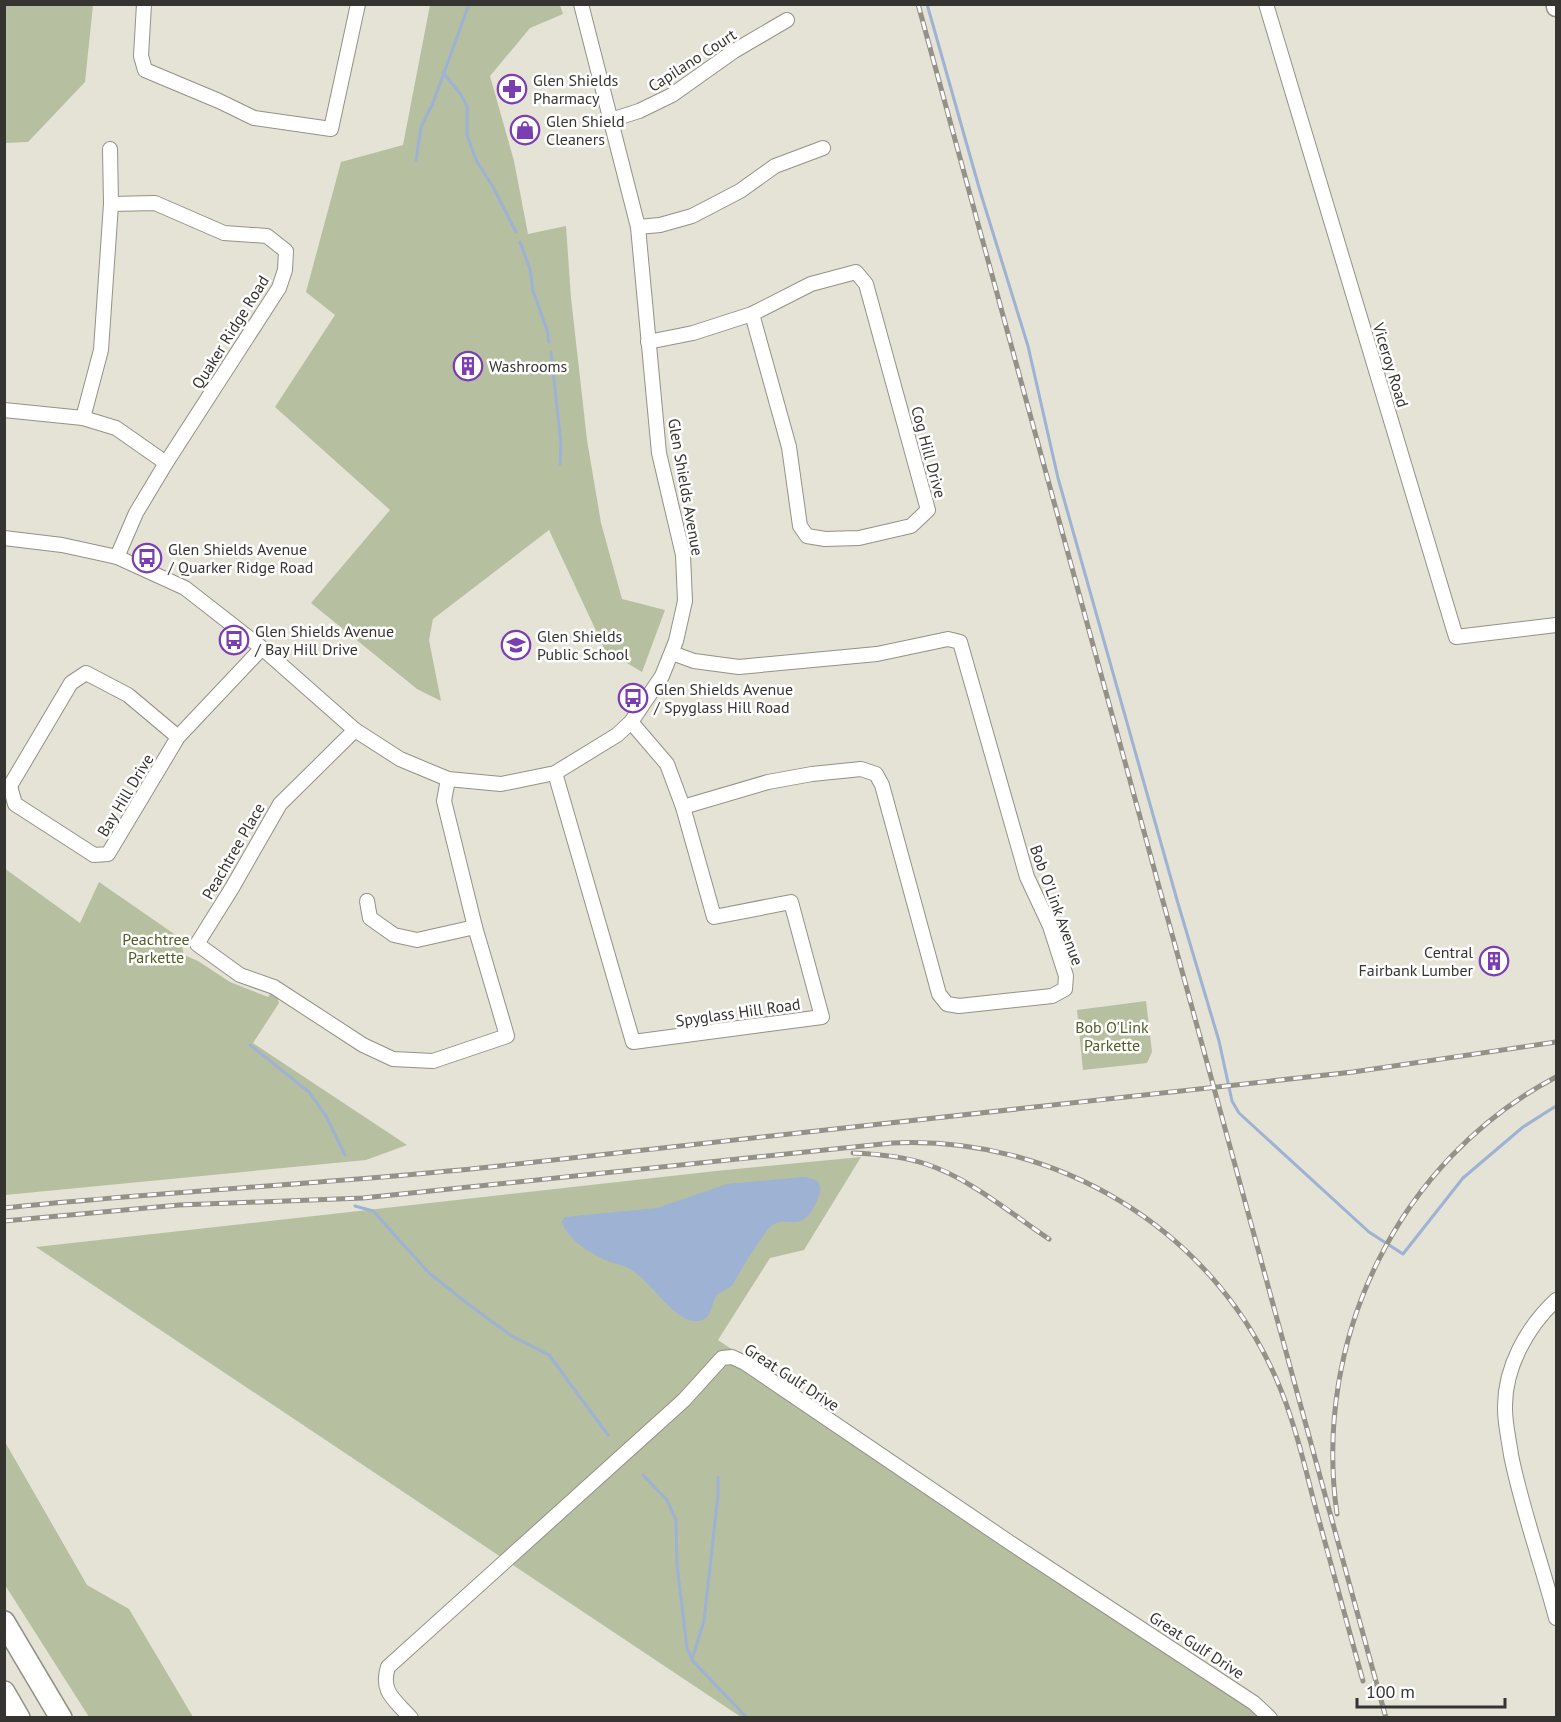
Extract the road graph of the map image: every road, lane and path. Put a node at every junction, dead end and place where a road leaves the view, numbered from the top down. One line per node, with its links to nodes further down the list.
1 (144, 4): 2 (street)
2 (358, 4)
3 (1266, 4): 18 (street, Viceroy Road)
4 (584, 6): 6 (street, Glen Shields Avenue)
5 (787, 20): 6 (street, Capilano Court)
6 (611, 120): 10 (street, Glen Shields Avenue)
7 (823, 148): 10 (street)
8 (110, 149): 9 (street)
9 (111, 204): 14 (street); 15 (street, Quaker Ridge Road)
10 (638, 227): 12 (street, Glen Shields Avenue)
11 (752, 314): 11 (street, Cog Hill Drive); 12 (street, Cog Hill Drive)
12 (648, 342): 20 (street, Glen Shields Avenue)
13 (4, 410): 14 (street)
14 (83, 418): 15 (street)
15 (166, 463): 17 (street, Quaker Ridge Road)
16 (5, 541): 17 (street, Glen Shields Avenue)
17 (117, 557): 19 (street, Glen Shields Avenue)
18 (1557, 625)
19 (262, 648): 22 (street, Glen Shields Avenue); 23 (street, Bay Hill Drive)
20 (672, 653): 21 (street, Glen Shields Avenue); 26 (street, Bob O'Link Avenue)
21 (631, 722): 24 (street, Glen Shields Avenue); 26 (street, Spyglass Hill Road)
22 (355, 730): 25 (street, Glen Shields Avenue); 28 (street, Peachtree Place)
23 (178, 737): 23 (street, Bay Hill Drive)
24 (555, 773): 25 (street, Glen Shields Avenue); 26 (street, Spyglass Hill Road)
25 (448, 779): 28 (street)
26 (683, 807)
27 (368, 901): 28 (street)
28 (475, 927)
29 (1557, 1300): 30 (street)
30 (1557, 1618)
31 (4, 1622): 34 (highway)
32 (4, 1692): 33 (highway)
33 (20, 1718)
34 (61, 1718)
35 (411, 1718): 36 (street, Great Gulf Drive)
36 (1270, 1718)

